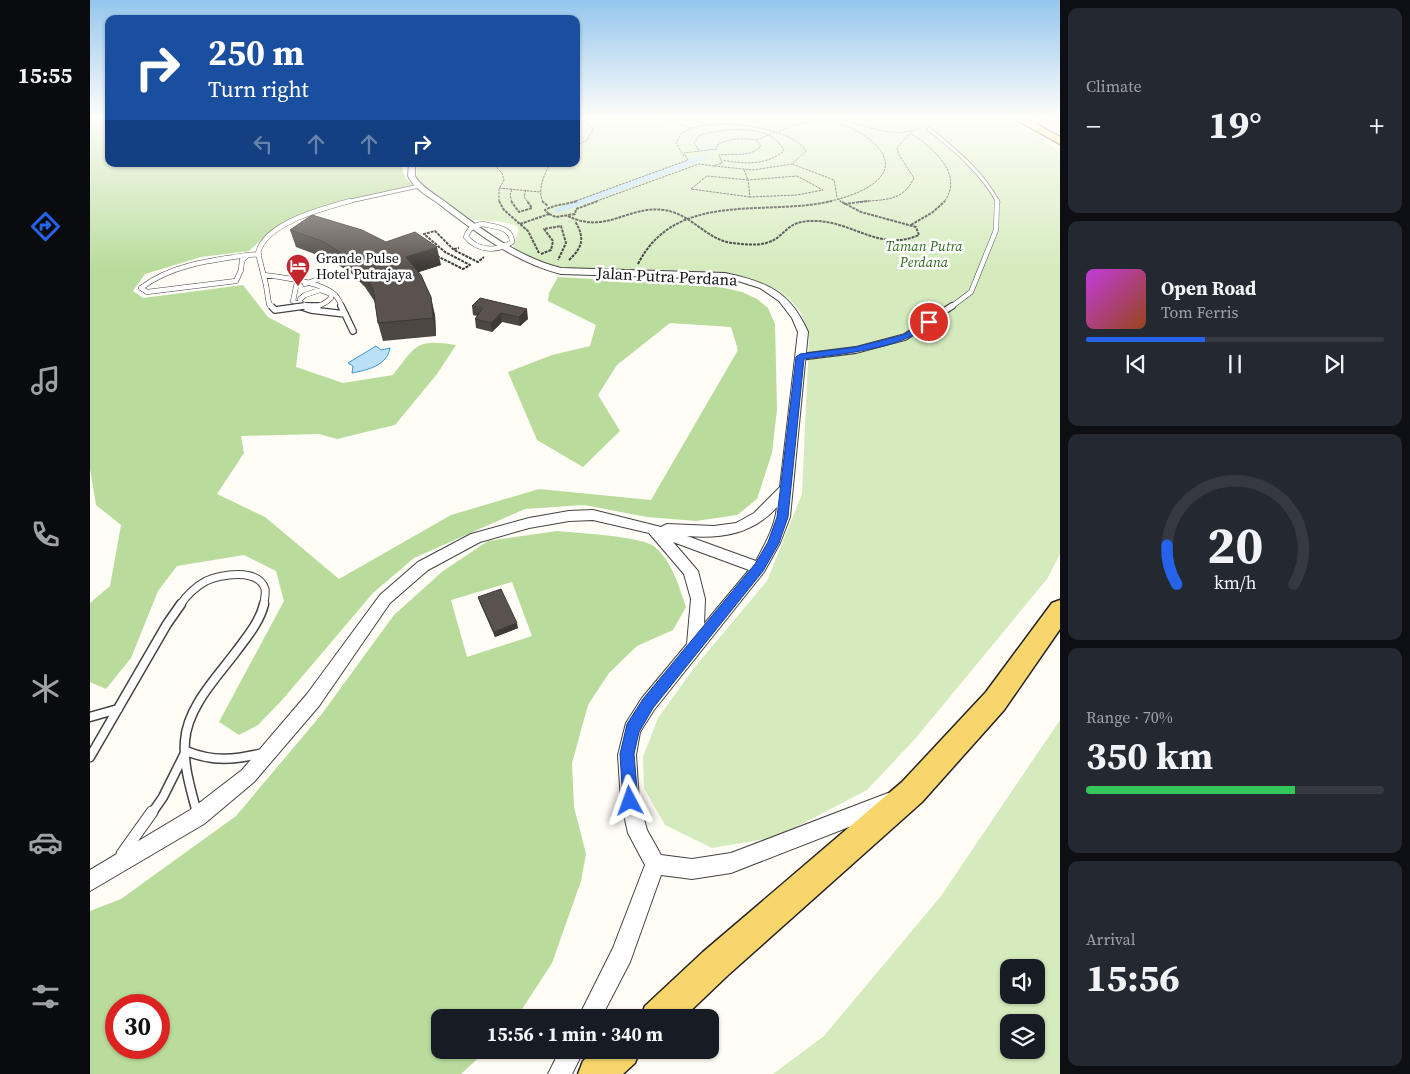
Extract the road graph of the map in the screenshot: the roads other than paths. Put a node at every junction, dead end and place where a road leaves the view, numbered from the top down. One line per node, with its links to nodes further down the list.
1 (411, 168): 3 (street)
2 (974, 168): 15 (lane)
3 (419, 186): 4 (street, Jalan Putra Perdana); 6 (lane)
4 (473, 225): 5 (street, Jalan Putra Perdana); 5 (lane); 5 (lane)
5 (506, 247): 15 (street, Jalan Putra Perdana)
6 (259, 254): 7 (lane); 9 (lane)
7 (248, 255): 7 (lane)
8 (332, 274): 11 (lane)
9 (264, 275): 10 (lane); 12 (lane, bridge)
10 (297, 284): 11 (lane); 13 (lane)
11 (304, 284): 13 (lane)
12 (304, 306): 12 (lane)
13 (345, 314): 14 (lane)
14 (353, 331)
15 (800, 357): 16 (street, Jalan Putra Perdana)
16 (786, 489): 17 (street); 18 (street, Jalan Putra Perdana)
17 (650, 528): 18 (street); 20 (street); 24 (street)
18 (759, 568): 20 (street, Jalan Putra Perdana)
19 (1060, 610): 26 (main road)
20 (695, 646): 28 (street, Jalan Putra Perdana)
21 (118, 709): 22 (lane); 23 (lane); 25 (lane)
22 (90, 717)
23 (186, 751): 24 (lane); 27 (lane); 29 (lane)
24 (269, 751): 27 (street)
25 (90, 757)
26 (912, 792): 28 (street); 32 (main road)
27 (198, 817): 29 (street)
28 (655, 864): 31 (street)
29 (108, 871): 30 (street)
30 (90, 881)
31 (594, 1009)
32 (667, 1009)
33 (568, 1059): 35 (street)
34 (612, 1059): 36 (main road)
35 (560, 1074)
36 (596, 1074)

